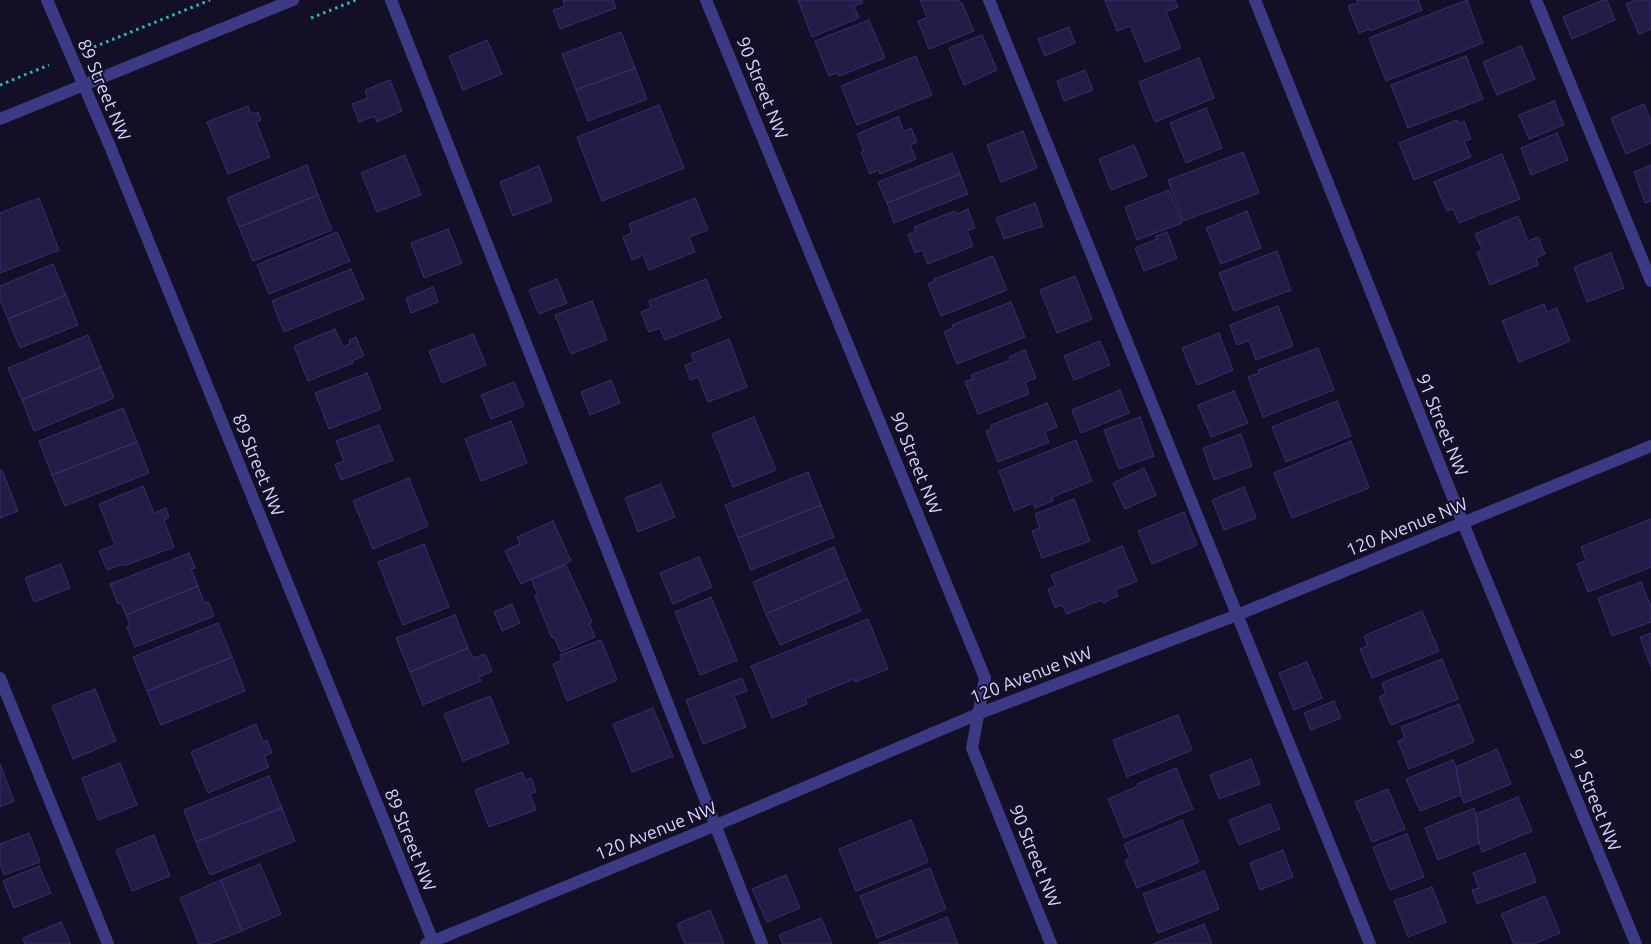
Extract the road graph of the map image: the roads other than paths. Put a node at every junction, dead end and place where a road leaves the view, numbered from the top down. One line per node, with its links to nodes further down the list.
1 (47, 0): 8 (street, 89 Street NW)
2 (293, 0): 8 (street)
3 (391, 0): 16 (street)
4 (706, 0): 15 (street, 90 Street NW)
5 (990, 0): 13 (street)
6 (1255, 0): 12 (street, 91 Street NW)
7 (1536, 0): 10 (street)
8 (84, 85): 9 (street); 17 (street, 89 Street NW)
9 (0, 119)
10 (1651, 281)
11 (1651, 446): 12 (street, 120 Avenue NW)
12 (1463, 523): 13 (street, 120 Avenue NW); 22 (street, 91 Street NW)
13 (1237, 615): 15 (street, 120 Avenue NW); 21 (street)
14 (0, 678): 18 (street)
15 (978, 714): 16 (street, 120 Avenue NW); 20 (street, 90 Street NW)
16 (714, 826): 17 (street, 120 Avenue NW); 19 (street)
17 (431, 943)
18 (108, 944)
19 (762, 944)
20 (1051, 944)
21 (1370, 944)
22 (1636, 944)

